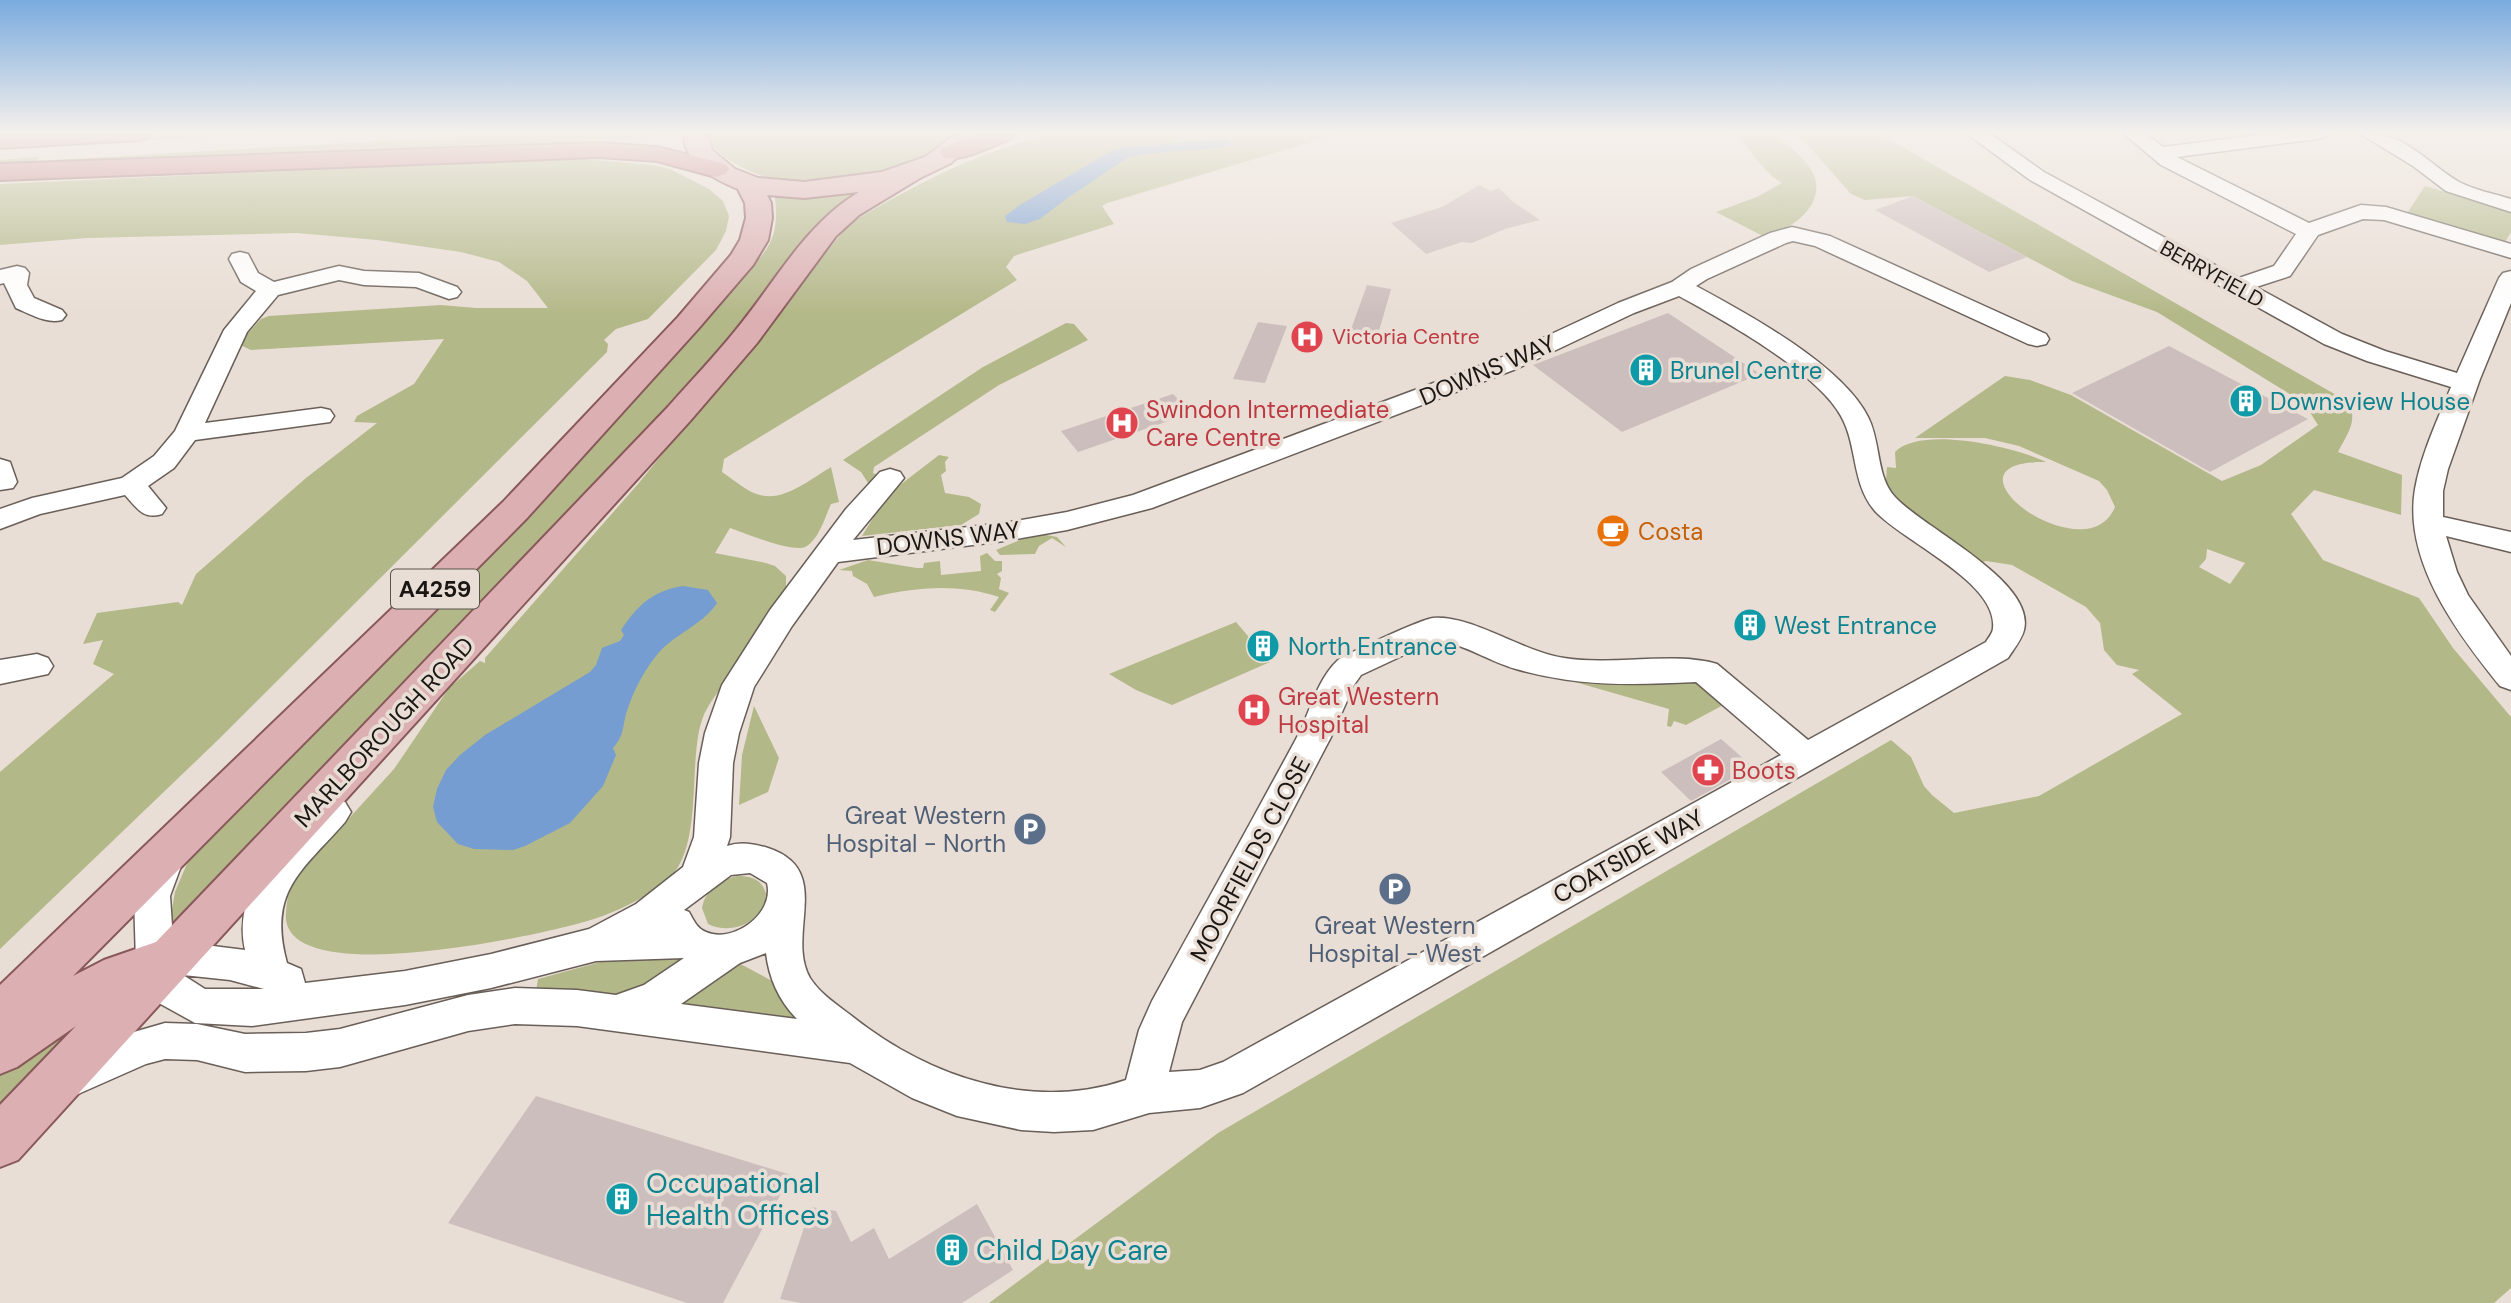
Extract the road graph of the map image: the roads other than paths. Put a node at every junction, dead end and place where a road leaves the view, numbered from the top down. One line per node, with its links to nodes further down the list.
1 (754, 194): 35 (main road, A4259)
2 (875, 194): 33 (main road, MARLBOROUGH ROAD / A4259)
3 (2071, 194): 13 (street, BERRYFIELD)
4 (2235, 194): 7 (street)
5 (2474, 194): 6 (street)
6 (2511, 206)
7 (2308, 231): 8 (street); 13 (street)
8 (2511, 251)
9 (240, 259): 15 (street)
10 (41, 267): 11 (street)
11 (9, 275): 17 (street)
12 (2511, 278): 19 (street)
13 (2236, 286): 19 (street, BERRYFIELD)
14 (1680, 287): 18 (street, DOWNS WAY); 28 (street, DOWNS WAY); 32 (street, COATSIDE WAY)
15 (270, 290): 16 (street); 21 (street)
16 (449, 292)
17 (54, 314)
18 (2037, 339)
19 (2464, 383): 26 (street)
20 (321, 416): 21 (street)
21 (187, 433): 23 (street)
22 (890, 478): 28 (street)
23 (131, 485): 24 (street); 25 (street)
24 (152, 508)
25 (0, 520)
26 (2430, 523): 27 (street); 31 (street)
27 (2511, 542)
28 (830, 553): 34 (street)
29 (37, 666): 30 (street)
30 (0, 672)
31 (2511, 678)
32 (1806, 757): 51 (street, COATSIDE WAY); 51 (street, MOORFIELDS CLOSE)
33 (358, 760): 42 (main road, MARLBOROUGH ROAD / A4259); 43 (street)
34 (716, 805): 36 (street); 37 (street)
35 (171, 846): 42 (street); 47 (main road, A4259)
36 (753, 858): 37 (street); 38 (street)
37 (693, 880): 39 (street); 40 (street)
38 (787, 902): 41 (street); 44 (street, COATSIDE WAY)
39 (687, 941): 40 (street); 41 (street)
40 (596, 944): 45 (street)
41 (734, 948): 44 (street, COATSIDE WAY); 46 (street)
42 (161, 964): 43 (street); 45 (street); 49 (main road); 50 (main road, MARLBOROUGH ROAD / A4259)
43 (271, 974): 45 (street)
44 (790, 976): 48 (street, COATSIDE WAY)
45 (315, 999)
46 (618, 1012): 48 (street); 50 (street)
47 (0, 1017)
48 (856, 1045): 51 (street, COATSIDE WAY)
49 (0, 1051)
50 (51, 1087): 52 (main road, MARLBOROUGH ROAD / A4259)
51 (1143, 1094)
52 (0, 1142)

